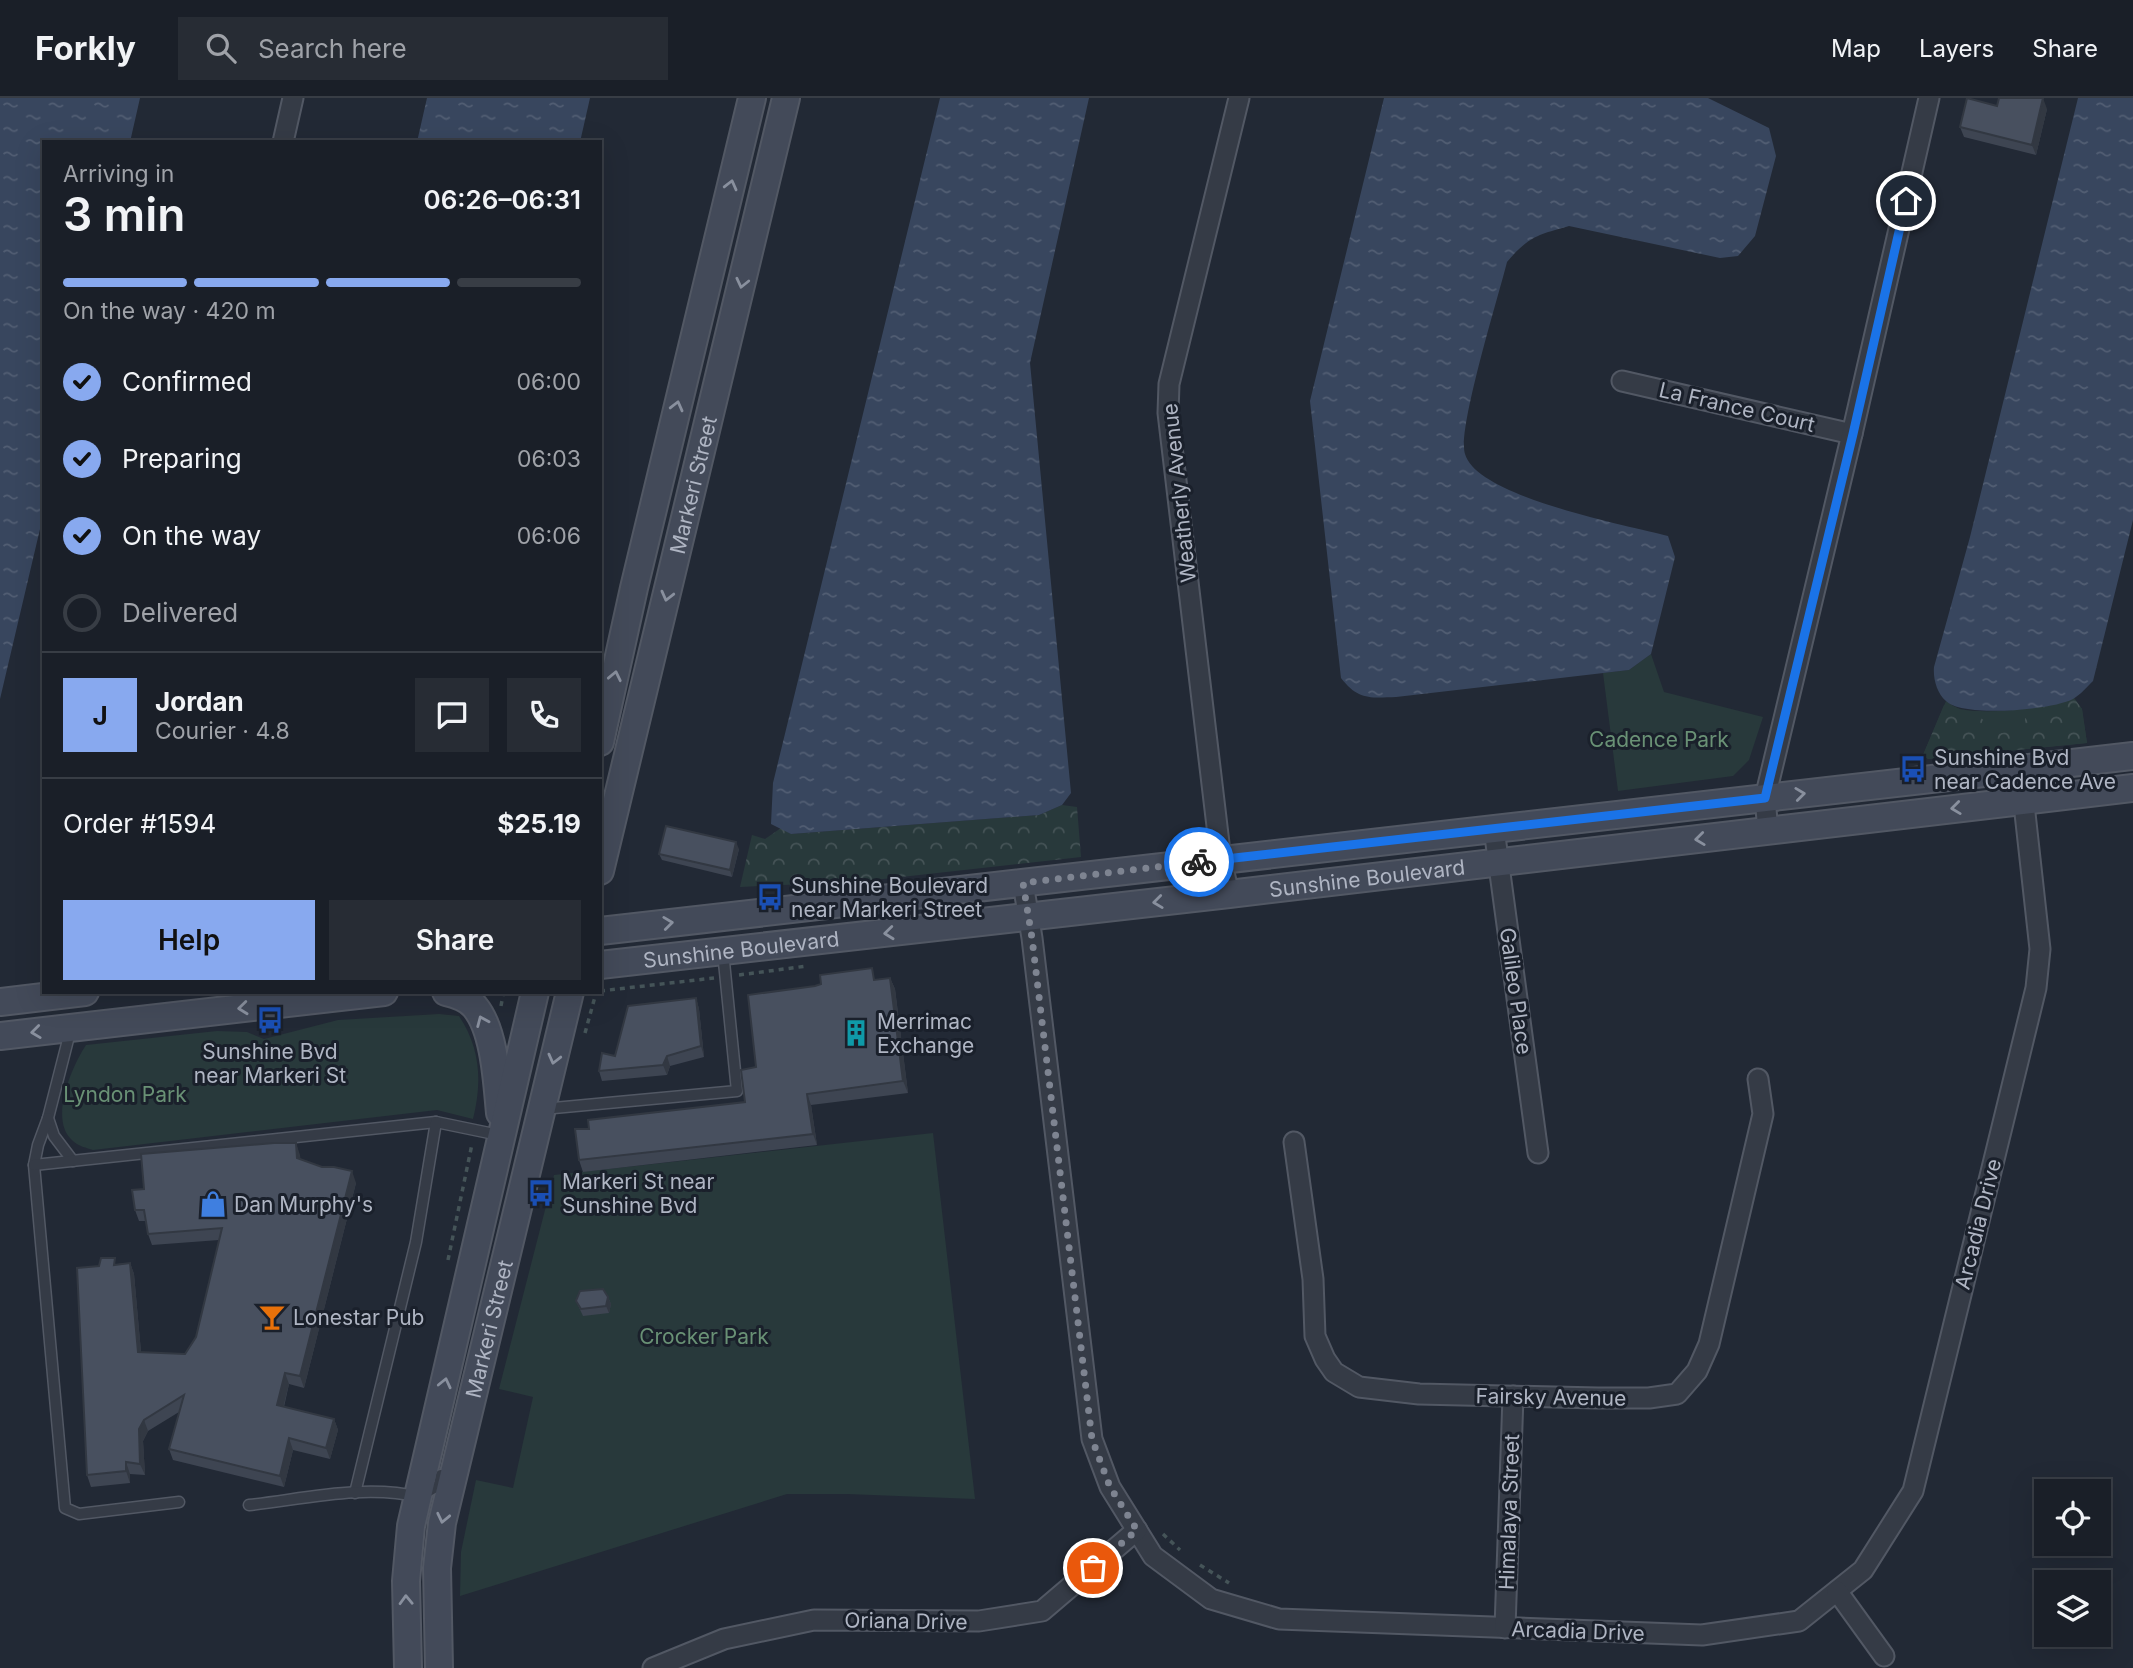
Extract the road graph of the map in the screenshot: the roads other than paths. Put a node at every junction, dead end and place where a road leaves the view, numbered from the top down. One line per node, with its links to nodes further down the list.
1 (293, 98): 6 (street)
2 (752, 98): 9 (main road, Markeri Street, one-way to 2)
3 (786, 98): 10 (main road, Markeri Street, one-way to 10)
4 (1239, 98): 19 (street, Weatherly Avenue)
5 (1929, 98): 8 (street)
6 (283, 140)
7 (1622, 381): 8 (street, La France Court)
8 (1853, 434): 15 (street)
9 (667, 451): 10 (main road); 11 (main road, Markeri Street, one-way to 9)
10 (700, 458): 20 (main road, Markeri Street, one-way to 20)
11 (602, 733)
12 (2133, 755): 13 (main road, Sunshine Boulevard)
13 (2020, 768): 15 (main road, Sunshine Boulevard, one-way to 13); 16 (street, Arcadia Drive)
14 (2133, 788): 16 (main road, Sunshine Boulevard)
15 (1765, 798): 17 (main road, Sunshine Boulevard); 18 (street)
16 (2024, 800): 18 (main road, Sunshine Boulevard, one-way to 18); 55 (street, Arcadia Drive)
17 (1494, 829): 19 (main road, Sunshine Boulevard); 21 (street, Galileo Place)
18 (1768, 831): 21 (main road, Sunshine Boulevard, one-way to 21)
19 (1221, 860): 22 (main road, Sunshine Boulevard); 23 (street, Weatherly Avenue)
20 (602, 863)
21 (1498, 863): 23 (main road, Sunshine Boulevard); 43 (street, Galileo Place)
22 (1023, 883): 24 (street, Arcadia Drive); 25 (main road, Sunshine Boulevard, one-way to 22)
23 (1229, 894): 24 (main road, Sunshine Boulevard, one-way to 24)
24 (1030, 917): 26 (main road, Sunshine Boulevard, one-way to 26); 54 (street, Arcadia Drive)
25 (602, 931)
26 (723, 951): 27 (main road, Sunshine Boulevard); 38 (lane)
27 (602, 965)
28 (66, 994): 34 (main road)
29 (81, 994): 35 (street)
30 (366, 994): 35 (main road, one-way to 35)
31 (454, 994): 41 (main road, one-way to 31)
32 (535, 994): 41 (main road, Markeri Street)
33 (570, 994): 38 (main road, Markeri Street, one-way to 38)
34 (0, 1002)
35 (71, 1027): 36 (main road, one-way to 36); 39 (lane)
36 (0, 1036)
37 (1758, 1079): 48 (street, Fairsky Avenue)
38 (542, 1109): 46 (main road, Markeri Street)
39 (48, 1118): 44 (lane); 45 (lane)
40 (436, 1122): 41 (lane); 44 (lane); 50 (lane)
41 (502, 1136): 51 (main road, Markeri Street, one-way to 41)
42 (1294, 1142): 48 (street, Fairsky Avenue)
43 (1538, 1153)
44 (73, 1161): 45 (lane)
45 (34, 1165): 52 (lane)
46 (495, 1305): 47 (lane); 58 (main road, Markeri Street, one-way to 58)
47 (472, 1349)
48 (1513, 1396): 56 (street, Himalaya Street)
49 (445, 1460): 51 (lane)
50 (355, 1493): 51 (lane); 53 (lane)
51 (419, 1497): 58 (main road, Markeri Street, one-way to 51)
52 (180, 1502)
53 (249, 1505)
54 (1137, 1530): 56 (street, Arcadia Drive); 59 (street, Oriana Drive)
55 (1837, 1591): 56 (street, Arcadia Drive); 57 (street)
56 (1505, 1628)
57 (1884, 1656)
58 (423, 1665)
59 (653, 1668)

